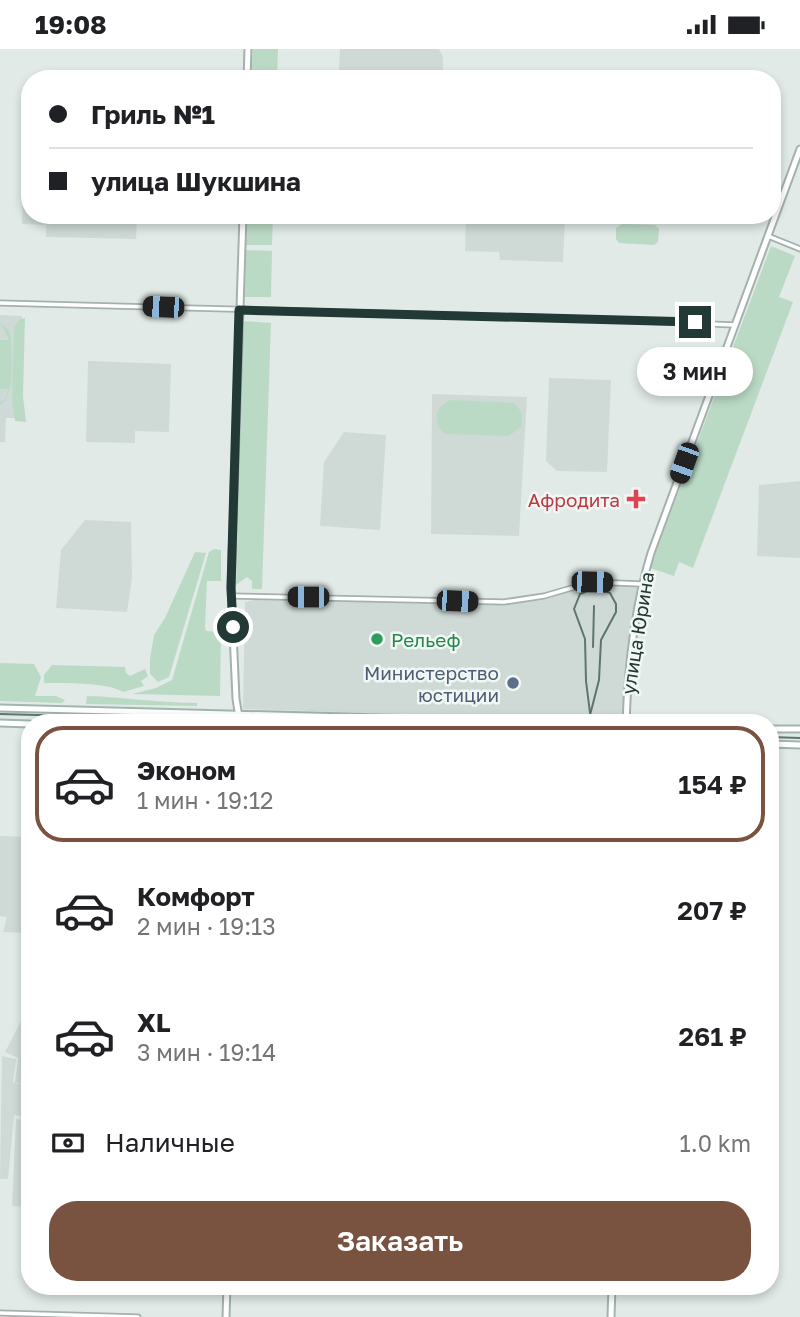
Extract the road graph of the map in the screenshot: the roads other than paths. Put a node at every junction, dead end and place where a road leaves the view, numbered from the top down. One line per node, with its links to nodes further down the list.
1 (248, 49): 2 (street)
2 (247, 70)
3 (800, 149): 4 (street, улица Юрина)
4 (781, 201)
5 (243, 224): 10 (street)
6 (772, 224): 7 (street, улица Юрина)
7 (768, 236): 8 (street); 11 (street, улица Юрина)
8 (800, 249)
9 (0, 303): 10 (street)
10 (239, 310): 11 (street); 13 (street)
11 (735, 325): 12 (street, улица Юрина)
12 (642, 584): 13 (street); 16 (street, улица Юрина)
13 (232, 596): 15 (street)
14 (0, 708): 15 (street)
15 (239, 714)
16 (627, 714)
17 (0, 723): 18 (street)
18 (21, 724)
19 (779, 729): 20 (street)
20 (800, 729)
21 (779, 744): 22 (street)
22 (800, 745)
23 (227, 1295): 27 (street)
24 (612, 1295): 28 (street)
25 (0, 1313): 26 (street)
26 (138, 1317)
27 (226, 1317)
28 (611, 1317)

